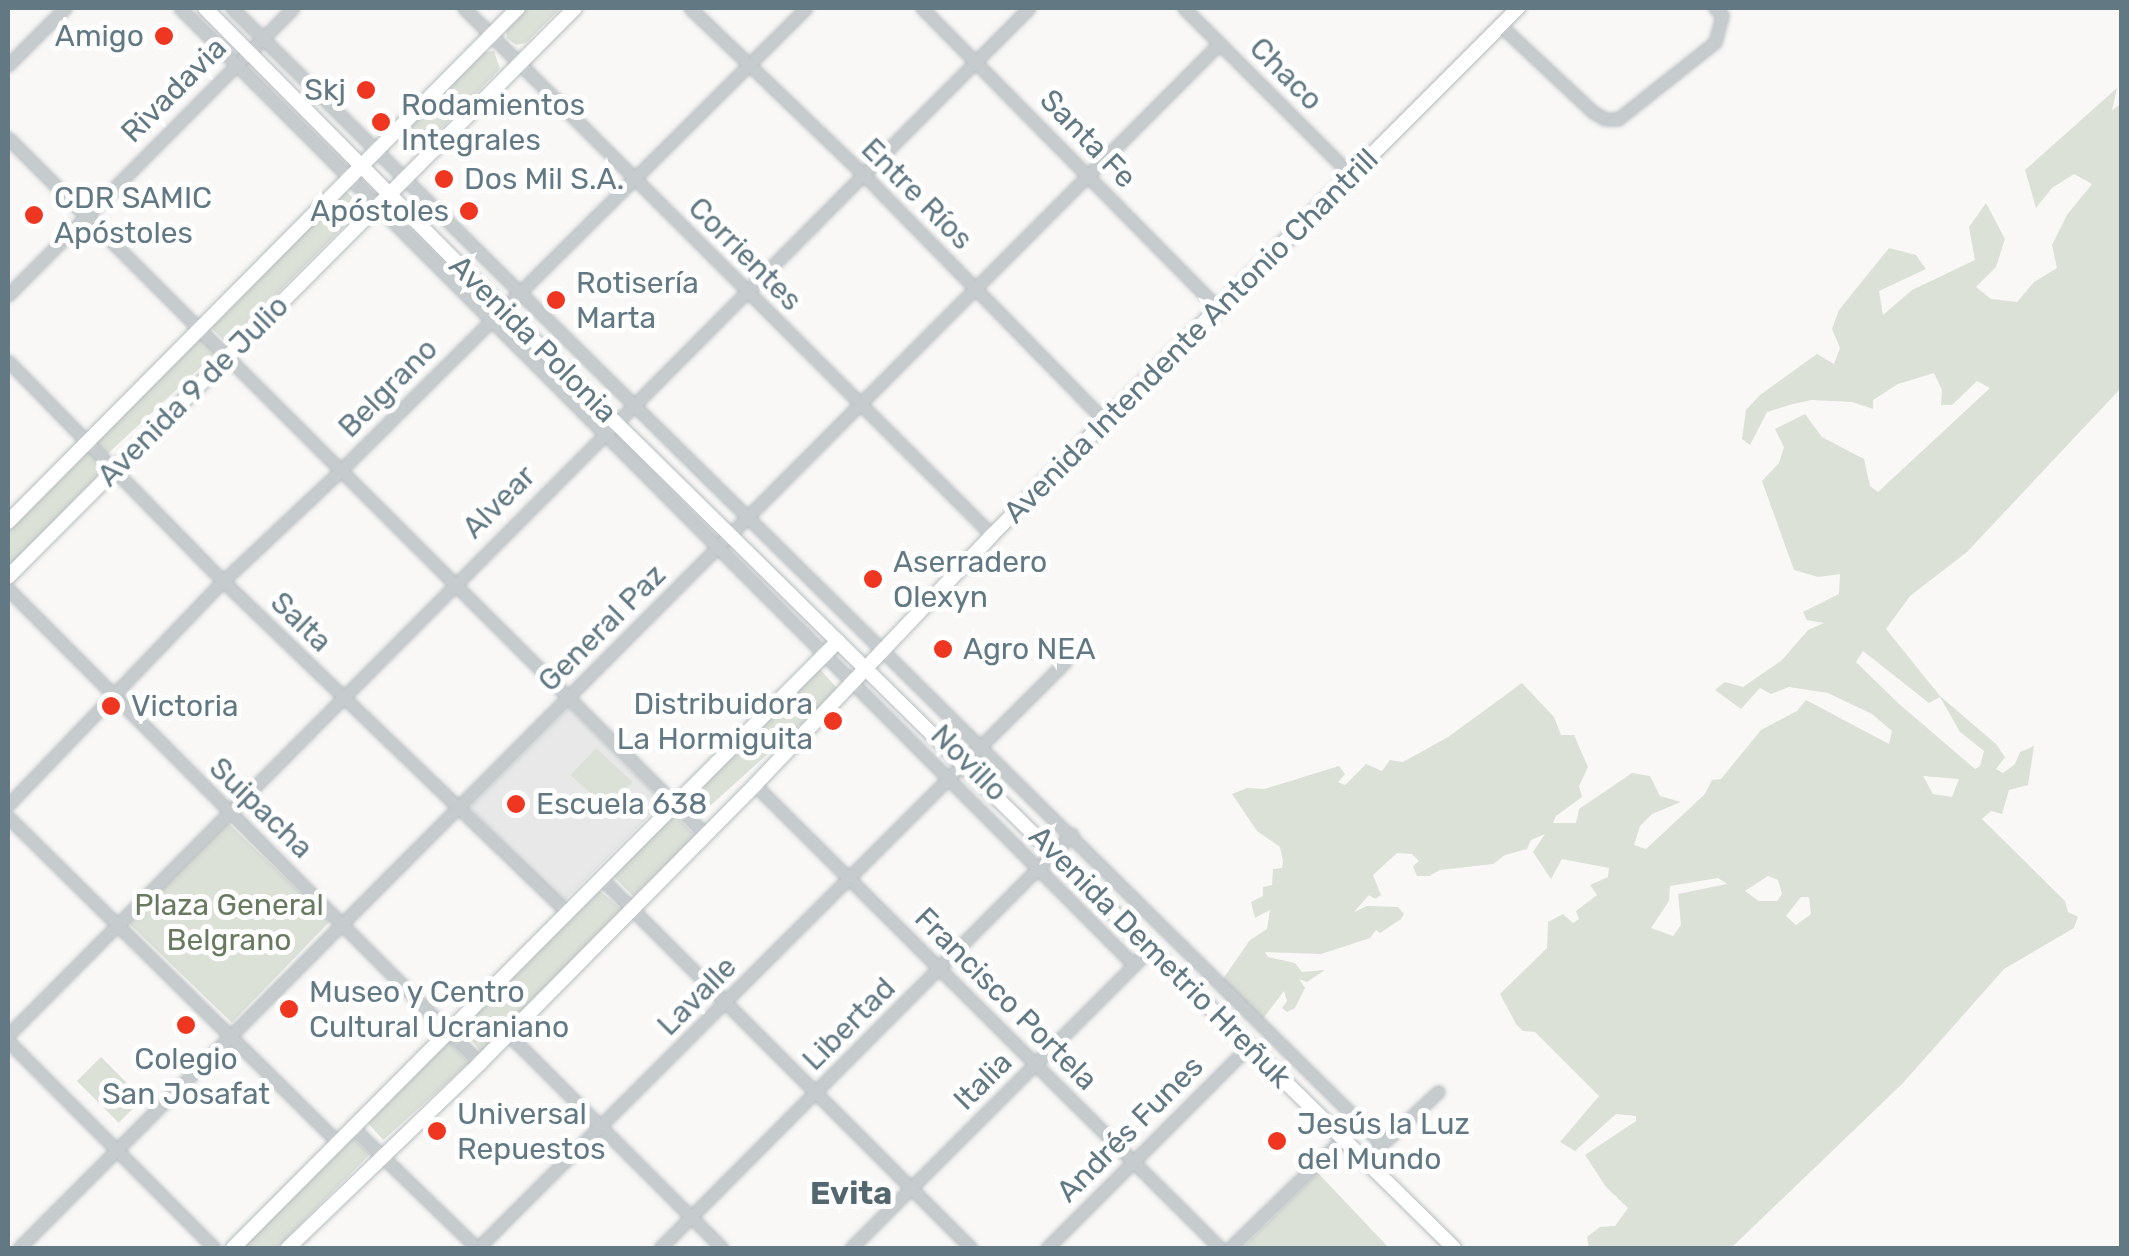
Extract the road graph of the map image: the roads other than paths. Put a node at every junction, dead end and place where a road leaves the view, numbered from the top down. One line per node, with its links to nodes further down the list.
1 (64, 8): 24 (street)
2 (180, 8): 23 (street, Avenida Polonia)
3 (205, 8): 20 (main road, Avenida Polonia)
4 (232, 8): 18 (street)
5 (293, 8): 18 (street, Rivadavia)
6 (464, 8): 17 (street, Corrientes)
7 (518, 8): 17 (main road, Avenida 9 de Julio)
8 (575, 8): 22 (main road, Avenida 9 de Julio)
9 (690, 8): 25 (street, Entre Ríos)
10 (806, 8): 25 (street, Belgrano)
11 (922, 8): 21 (street, Santa Fe)
12 (1028, 8): 21 (street, Alvear)
13 (1184, 8): 19 (street, Chaco)
14 (1518, 8): 16 (main road, Avenida Intendente Antonio Chantrill)
15 (1719, 11): 16 (street)
16 (1500, 25): 30 (main road, Avenida Intendente Antonio Chantrill)
17 (491, 34): 22 (street, Corrientes); 27 (main road, Avenida 9 de Julio)
18 (262, 39): 20 (street, Rivadavia); 27 (street)
19 (1220, 43): 30 (street, Chaco); 34 (street, General Paz)
20 (248, 52): 23 (street, Rivadavia); 28 (main road, Avenida Polonia)
21 (976, 61): 31 (street, Alvear); 34 (street, Santa Fe)
22 (519, 62): 32 (main road, Avenida 9 de Julio); 33 (street, Corrientes)
23 (234, 64): 29 (street, Avenida Polonia); 36 (street, Rivadavia)
24 (8, 65)
25 (747, 65): 31 (street, Entre Ríos); 33 (street, Belgrano)
26 (8, 138): 36 (street)
27 (378, 147): 28 (main road, Avenida 9 de Julio); 32 (street)
28 (361, 163): 29 (main road, Avenida 9 de Julio); 35 (main road, Avenida Polonia)
29 (348, 175): 35 (street, Avenida Polonia); 44 (main road, Avenida 9 de Julio)
30 (1351, 175): 41 (main road, Avenida Intendente Antonio Chantrill)
31 (865, 176): 37 (street, Entre Ríos); 38 (street, Alvear)
32 (407, 177): 35 (main road, Avenida 9 de Julio); 39 (street)
33 (634, 177): 38 (street, Corrientes); 39 (street, Belgrano)
34 (1091, 178): 37 (street, General Paz); 41 (street, Santa Fe)
35 (384, 200): 42 (main road, Avenida Polonia); 43 (street, Avenida Polonia); 45 (main road, Avenida 9 de Julio)
36 (85, 216): 40 (street, Rivadavia); 44 (street)
37 (976, 287): 48 (street, General Paz); 49 (street, Entre Ríos)
38 (746, 289): 47 (street, Alvear); 48 (street, Corrientes)
39 (521, 292): 42 (street, Belgrano); 47 (street)
40 (8, 294)
41 (1217, 307): 49 (main road, Avenida Intendente Antonio Chantrill)
42 (504, 309): 43 (street, Belgrano); 50 (main road, Avenida Polonia)
43 (491, 321): 50 (street, Avenida Polonia); 53 (street, Belgrano)
44 (198, 326): 45 (street); 51 (main road, Avenida 9 de Julio)
45 (227, 355): 52 (main road, Avenida 9 de Julio); 53 (street)
46 (8, 361): 51 (street, Salta)
47 (631, 404): 50 (street, Alvear); 54 (street)
48 (861, 404): 54 (street, General Paz); 56 (street, Corrientes)
49 (1105, 421): 56 (main road, Avenida Intendente Antonio Chantrill)
50 (610, 427): 57 (main road, Avenida Polonia); 58 (street, Avenida Polonia); 61 (street, Alvear)
51 (87, 442): 52 (street, Salta); 55 (main road, Avenida 9 de Julio)
52 (115, 469): 59 (main road, Avenida 9 de Julio); 60 (street, Salta)
53 (342, 470): 60 (street, Belgrano); 61 (street)
54 (747, 520): 57 (street, General Paz); 64 (street)
55 (8, 522)
56 (992, 535): 64 (main road, Avenida Intendente Antonio Chantrill)
57 (732, 536): 58 (street, General Paz); 63 (main road, Avenida Polonia)
58 (717, 548): 65 (street, Avenida Polonia); 71 (street, General Paz)
59 (8, 577)
60 (224, 581): 69 (street, Belgrano); 70 (street, Salta)
61 (454, 582): 70 (street, Alvear); 71 (street)
62 (8, 589): 69 (street, Suipacha)
63 (838, 641): 65 (main road); 67 (main road, Avenida Polonia)
64 (882, 650): 67 (main road, Avenida Intendente Antonio Chantrill); 72 (street)
65 (824, 654): 68 (street, Novillo); 76 (main road)
66 (1065, 662): 72 (street, Lavalle)
67 (866, 667): 68 (main road, Avenida Intendente Antonio Chantrill); 73 (main road, Avenida Demetrio Hreñuk)
68 (852, 682): 74 (street, Novillo); 75 (main road, Avenida Intendente Antonio Chantrill)
69 (111, 694): 77 (street, Belgrano); 79 (street, Suipacha)
70 (341, 697): 78 (street, Salta); 79 (street, Alvear)
71 (568, 697): 76 (street); 78 (street, General Paz)
72 (981, 748): 73 (street, Lavalle); 81 (street)
73 (964, 764): 74 (street, Lavalle); 83 (main road, Avenida Demetrio Hreñuk)
74 (949, 778): 84 (street, Novillo); 86 (street, Lavalle)
75 (756, 785): 82 (main road, Avenida Intendente Antonio Chantrill); 86 (street, Francisco Portela)
76 (673, 803): 82 (street); 85 (main road)
77 (8, 805)
78 (459, 808): 88 (street, Salta); 90 (street, General Paz)
79 (226, 810): 89 (street, Alvear); 90 (street, Suipacha)
80 (8, 817): 89 (street)
81 (1072, 834): 83 (street, Libertad); 108 (street)
82 (706, 835): 87 (main road, Avenida Intendente Antonio Chantrill)
83 (1054, 853): 84 (street, Libertad); 91 (main road, Avenida Demetrio Hreñuk)
84 (1039, 868): 92 (street, Novillo); 93 (street, Libertad)
85 (601, 878): 87 (street); 88 (main road)
86 (849, 880): 93 (street, Francisco Portela); 94 (street, Lavalle)
87 (632, 910): 94 (street); 96 (main road, Avenida Intendente Antonio Chantrill)
88 (567, 912): 95 (main road)
89 (116, 922): 97 (street); 98 (street, Alvear)
90 (343, 923): 95 (street, Suipacha); 97 (street, General Paz)
91 (1150, 949): 92 (street, Italia); 99 (main road, Avenida Demetrio Hreñuk)
92 (1134, 964): 101 (street, Italia)
93 (940, 968): 101 (street, Francisco Portela); 102 (street, Libertad)
94 (727, 1001): 102 (street); 104 (street, Lavalle)
95 (450, 1028): 100 (street, Suipacha); 105 (main road)
96 (508, 1035): 100 (main road, Avenida Intendente Antonio Chantrill); 104 (street)
97 (230, 1036): 107 (street); 109 (street, General Paz)
98 (8, 1038): 109 (street)
99 (1248, 1046): 106 (main road, Avenida Demetrio Hreñuk); 112 (street, Andrés Funes)
100 (480, 1063): 110 (main road, Avenida Intendente Antonio Chantrill)
101 (1036, 1063): 112 (street, Francisco Portela); 113 (street, Italia)
102 (816, 1092): 113 (street); 114 (street, Libertad)
103 (1438, 1092): 108 (street)
104 (600, 1127): 114 (street); 119 (street, Lavalle)
105 (352, 1128): 107 (main road); 110 (street)
106 (1344, 1138): 111 (main road, Avenida Demetrio Hreñuk); 126 (street)
107 (338, 1142): 117 (main road)
108 (1382, 1144): 111 (street)
109 (116, 1150): 115 (street, General Paz); 116 (street)
110 (382, 1156): 118 (main road, Avenida Intendente Antonio Chantrill); 119 (street)
111 (1365, 1160): 127 (main road, Avenida Demetrio Hreñuk)
112 (1134, 1161): 124 (street, Andrés Funes); 125 (street, Francisco Portela)
113 (912, 1188): 122 (street, Italia); 123 (street)
114 (691, 1218): 120 (street, Libertad); 121 (street)
115 (20, 1248)
116 (214, 1248)
117 (232, 1248)
118 (288, 1248)
119 (477, 1248)
120 (660, 1248)
121 (722, 1248)
122 (851, 1248)
123 (972, 1248)
124 (1047, 1248)
125 (1220, 1248)
126 (1230, 1248)
127 (1454, 1248)

